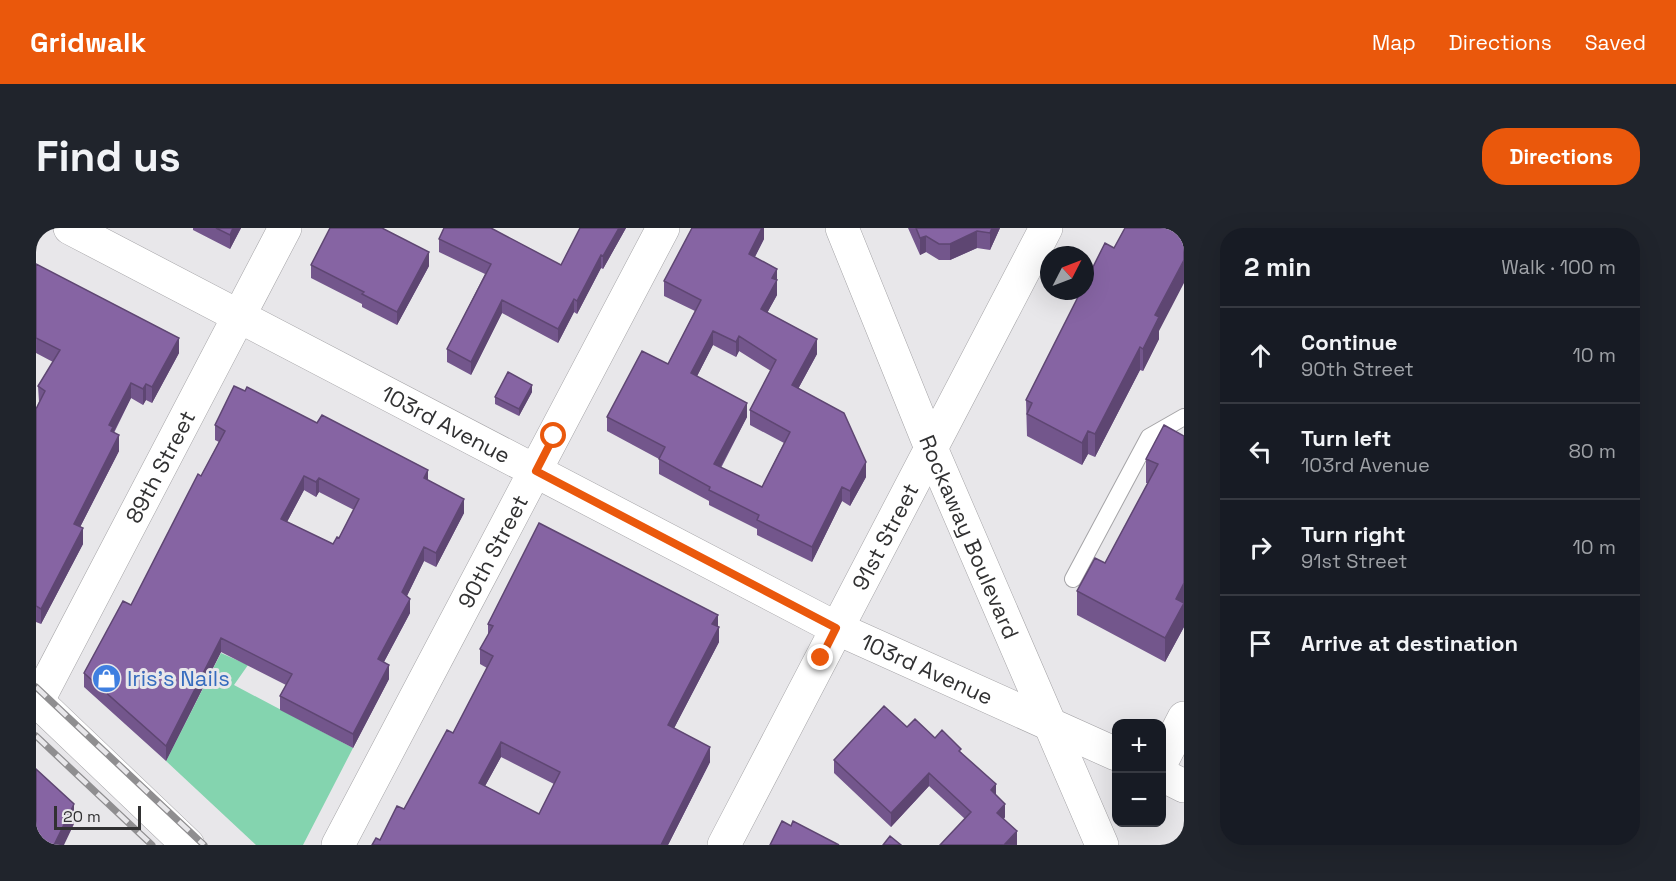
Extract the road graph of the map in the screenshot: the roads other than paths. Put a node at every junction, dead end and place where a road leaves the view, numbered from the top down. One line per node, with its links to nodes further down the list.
1 (70, 228): 6 (street, 103rd Avenue)
2 (285, 228): 6 (street, 89th Street)
3 (663, 228): 9 (street, 90th Street)
4 (1046, 228): 8 (street, 91st Street)
5 (839, 230): 8 (street, Rockaway Boulevard)
6 (239, 316): 9 (street, 103rd Avenue); 12 (street, 89th Street)
7 (1184, 417): 10 (lane)
8 (931, 448): 11 (street, 91st Street); 14 (street, Rockaway Boulevard)
9 (536, 471): 11 (street, 103rd Avenue); 20 (street, 90th Street)
10 (1073, 579)
11 (836, 628): 14 (street, 103rd Avenue); 21 (street, 91st Street)
12 (36, 702): 19 (street)
13 (1184, 718): 16 (street)
14 (1050, 723): 15 (street, 103rd Avenue); 22 (street, Rockaway Boulevard)
15 (1112, 752)
16 (1166, 752)
17 (1166, 777): 18 (street)
18 (1184, 786)
19 (188, 845)
20 (338, 845)
21 (724, 845)
22 (1102, 845)

